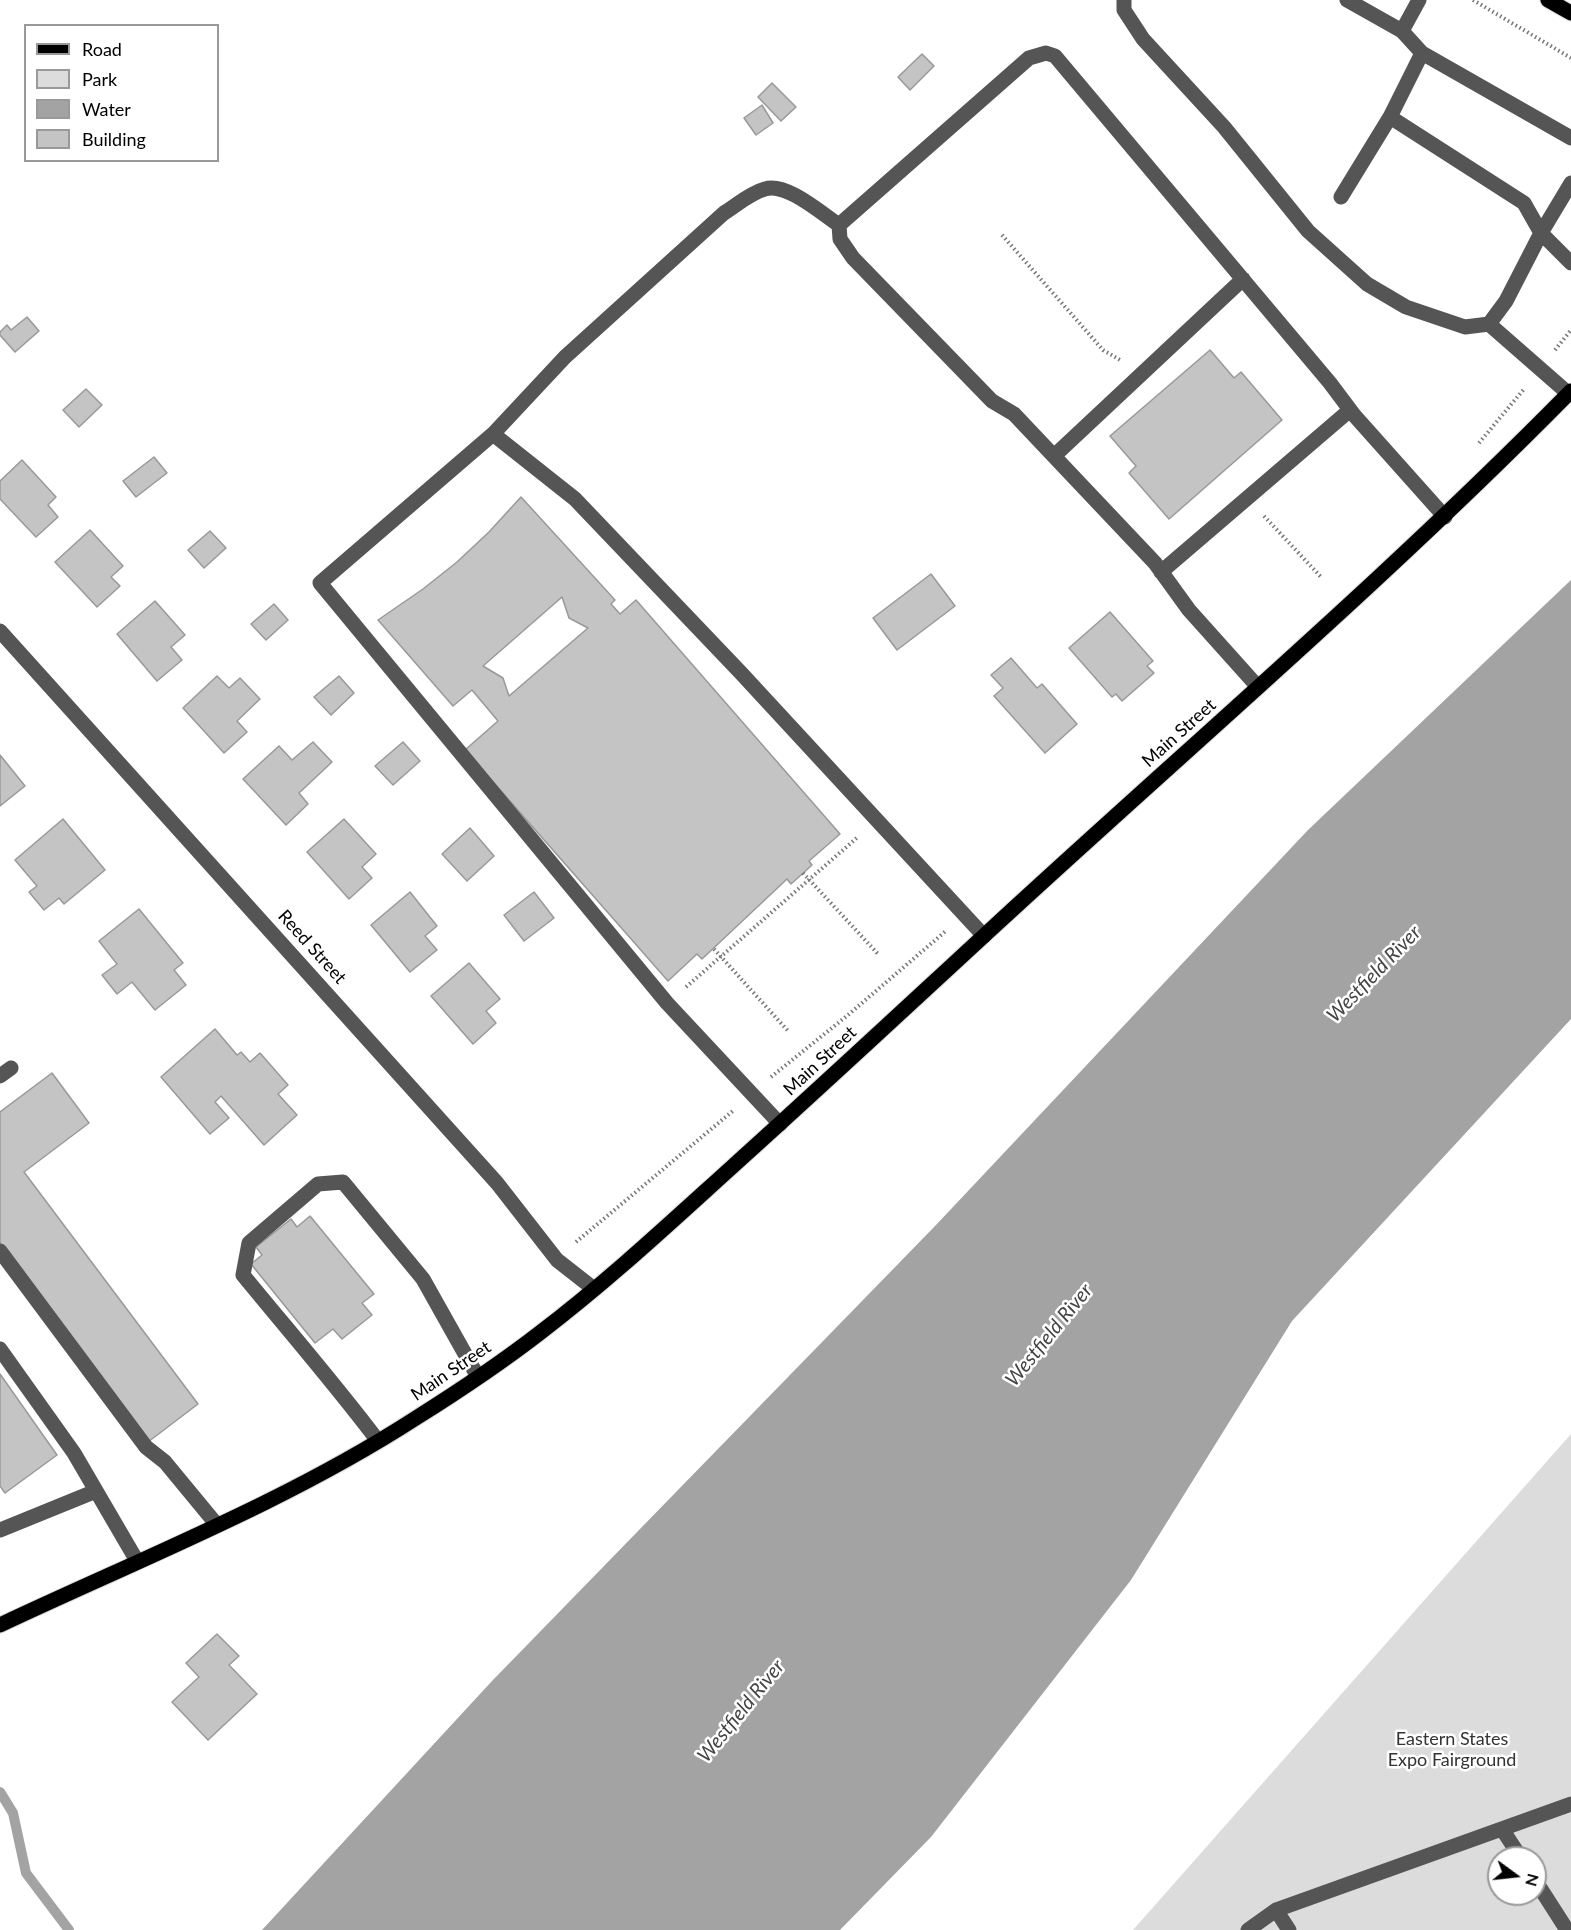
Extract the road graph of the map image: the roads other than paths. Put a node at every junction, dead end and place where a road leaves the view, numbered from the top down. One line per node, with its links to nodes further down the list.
1 (1124, 0): 16 (street)
2 (1347, 0): 6 (street)
3 (1419, 0): 6 (street)
4 (1548, 0): 5 (main road)
5 (1571, 13)
6 (1402, 31): 7 (street)
7 (1422, 53): 8 (street); 9 (street)
8 (1390, 117): 11 (street); 13 (street)
9 (1571, 138)
10 (1571, 183): 13 (street)
11 (1341, 196)
12 (839, 225): 15 (street); 19 (street); 20 (street)
13 (1541, 233): 14 (street); 16 (street)
14 (1571, 263)
15 (1243, 279): 18 (street); 20 (street)
16 (1489, 324): 17 (street)
17 (1570, 393): 21 (main road, Main Street)
18 (1350, 410): 21 (street); 22 (street)
19 (493, 434): 25 (street); 26 (street)
20 (1054, 456): 22 (street)
21 (1445, 517): 24 (main road, Main Street)
22 (1161, 572): 24 (street)
23 (0, 631): 28 (street, Reed Street)
24 (1258, 687): 25 (main road, Main Street)
25 (984, 936): 26 (main road, Main Street)
26 (780, 1124): 28 (main road, Main Street)
27 (0, 1251): 33 (street)
28 (594, 1289): 30 (main road, Main Street)
29 (0, 1349): 32 (street)
30 (478, 1377): 31 (main road, Main Street); 31 (street)
31 (378, 1441): 33 (main road, Main Street)
32 (96, 1491): 34 (street); 35 (street)
33 (217, 1525): 35 (main road, Main Street)
34 (0, 1530)
35 (137, 1561): 36 (main road, Main Street)
36 (0, 1625)
37 (1571, 1804): 38 (street)
38 (1502, 1829): 39 (street); 41 (street)
39 (1513, 1846)
40 (1547, 1899): 44 (street)
41 (1276, 1910): 42 (street); 43 (street)
42 (1248, 1930)
43 (1289, 1930)
44 (1567, 1930)

